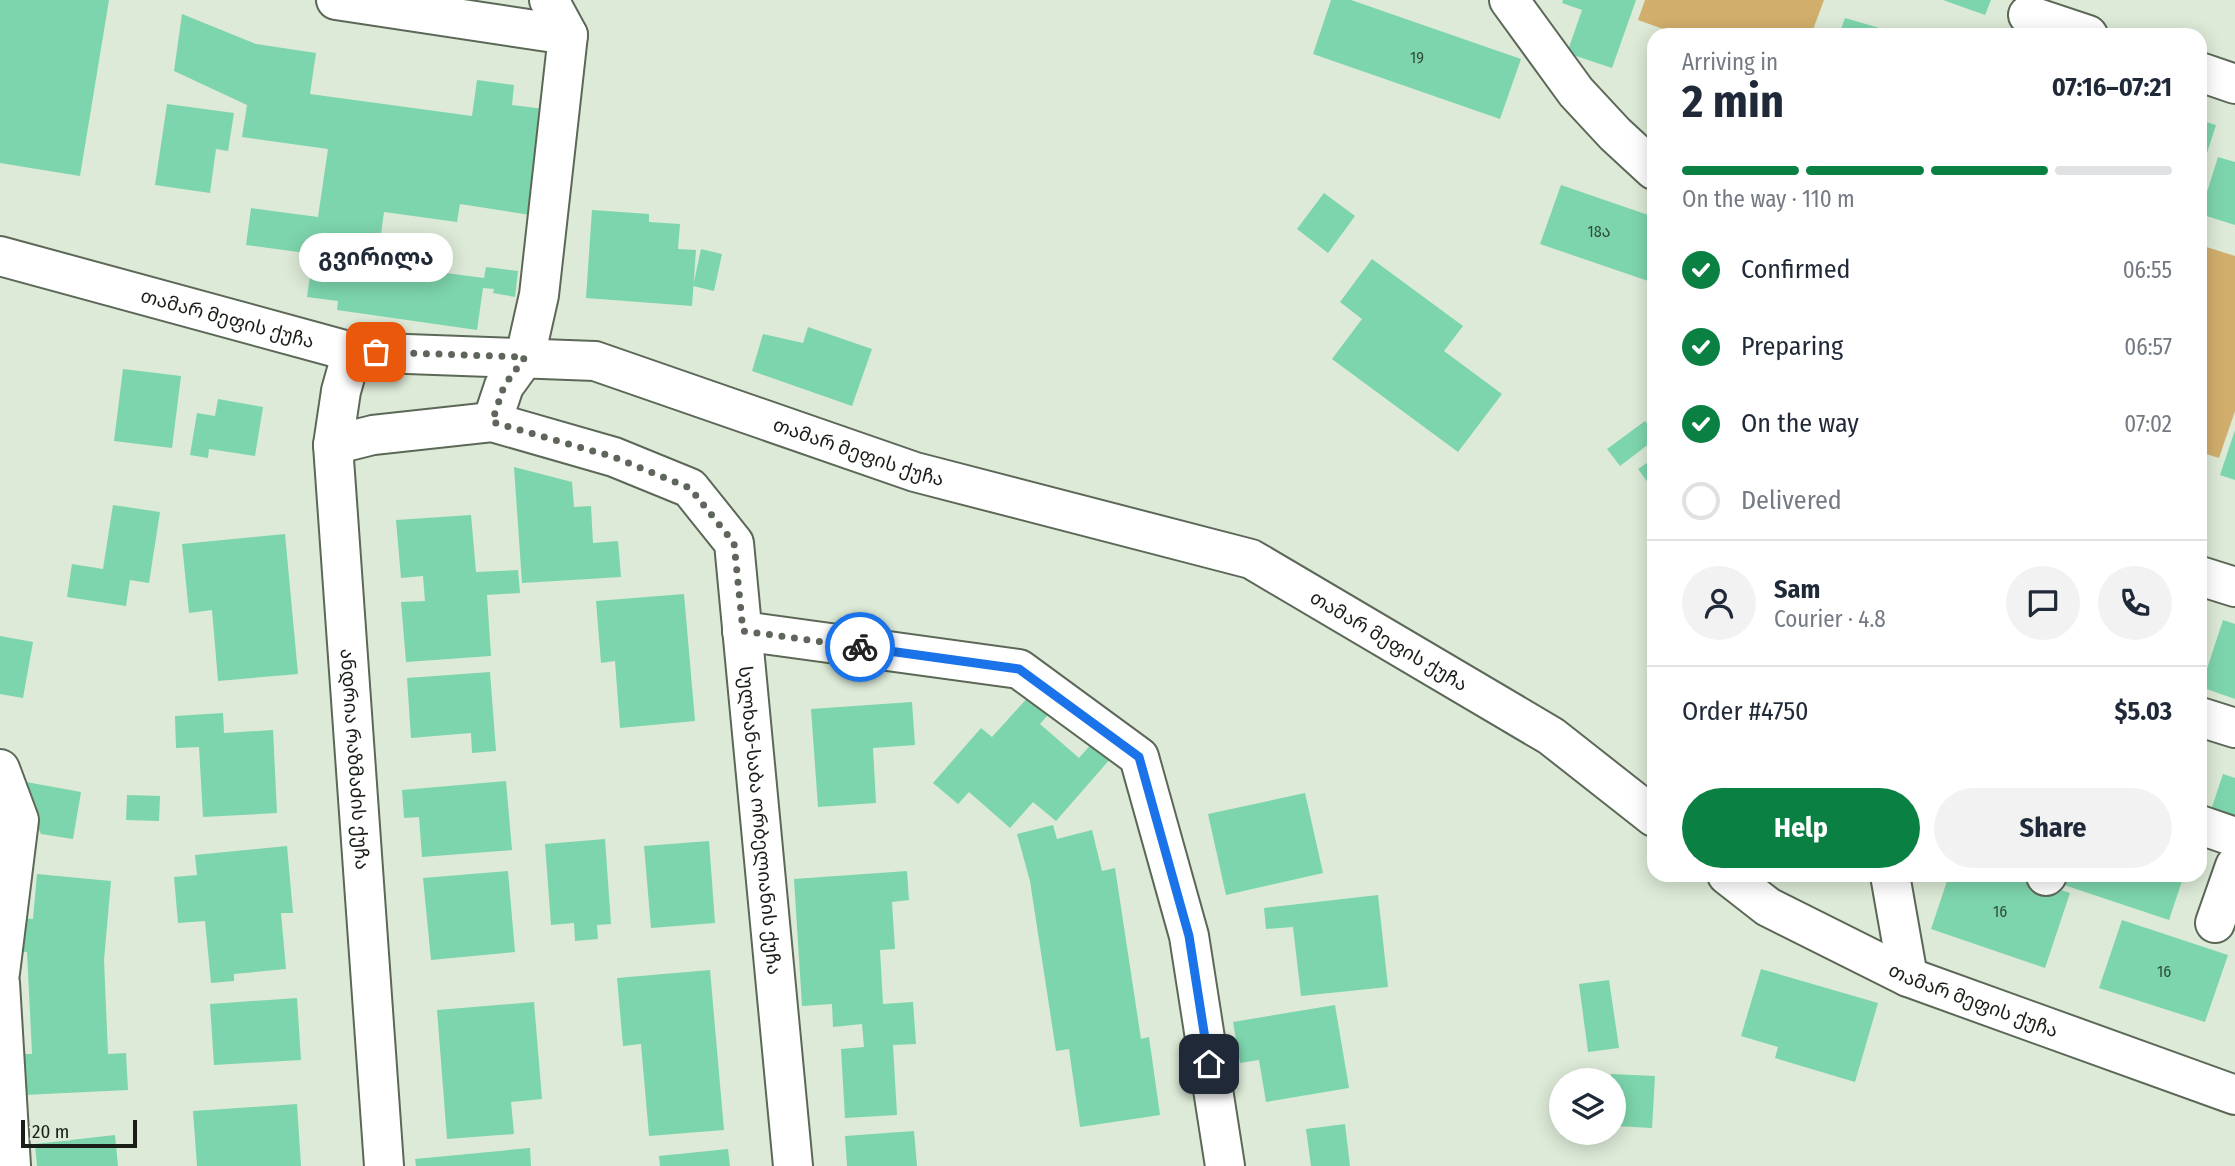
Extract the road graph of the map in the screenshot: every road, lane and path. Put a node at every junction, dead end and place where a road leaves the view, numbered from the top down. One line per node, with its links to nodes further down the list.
1 (336, 0): 6 (street)
2 (549, 0): 6 (street)
3 (1509, 0): 9 (street)
4 (2028, 17): 5 (street)
5 (2065, 28)
6 (568, 35): 12 (street)
7 (2207, 74): 8 (street)
8 (2235, 84)
9 (1647, 164)
10 (0, 256): 11 (street, თამარ მეფის ქუჩა)
11 (352, 352): 12 (street, თამარ მეფის ქუჩა); 14 (street, ანდრია რაზმაძის ქუჩა)
12 (525, 357): 13 (street); 21 (street, თამარ მეფის ქუჩა)
13 (492, 422): 14 (street, სულხან-საბა ორბელიანის ქუჩა); 17 (street, სულხან-საბა ორბელიანის ქუჩა)
14 (333, 445): 33 (street, ანდრია რაზმაძის ქუჩა)
15 (2207, 578): 16 (street)
16 (2235, 587)
17 (743, 631): 34 (street, სულხან-საბა ორბელიანის ქუჩა); 35 (street)
18 (2207, 719): 19 (street)
19 (2235, 728)
20 (0, 769): 28 (street)
21 (1647, 811)
22 (2207, 827): 23 (street)
23 (2235, 837)
24 (2235, 866): 27 (street)
25 (1736, 882): 29 (street, თამარ მეფის ქუჩა)
26 (1891, 882): 29 (street)
27 (2215, 923)
28 (0, 973)
29 (1908, 977): 31 (street, თამარ მეფის ქუჩა)
30 (0, 984): 32 (street)
31 (2235, 1095)
32 (11, 1166)
33 (384, 1166)
34 (793, 1166)
35 (1224, 1166)

